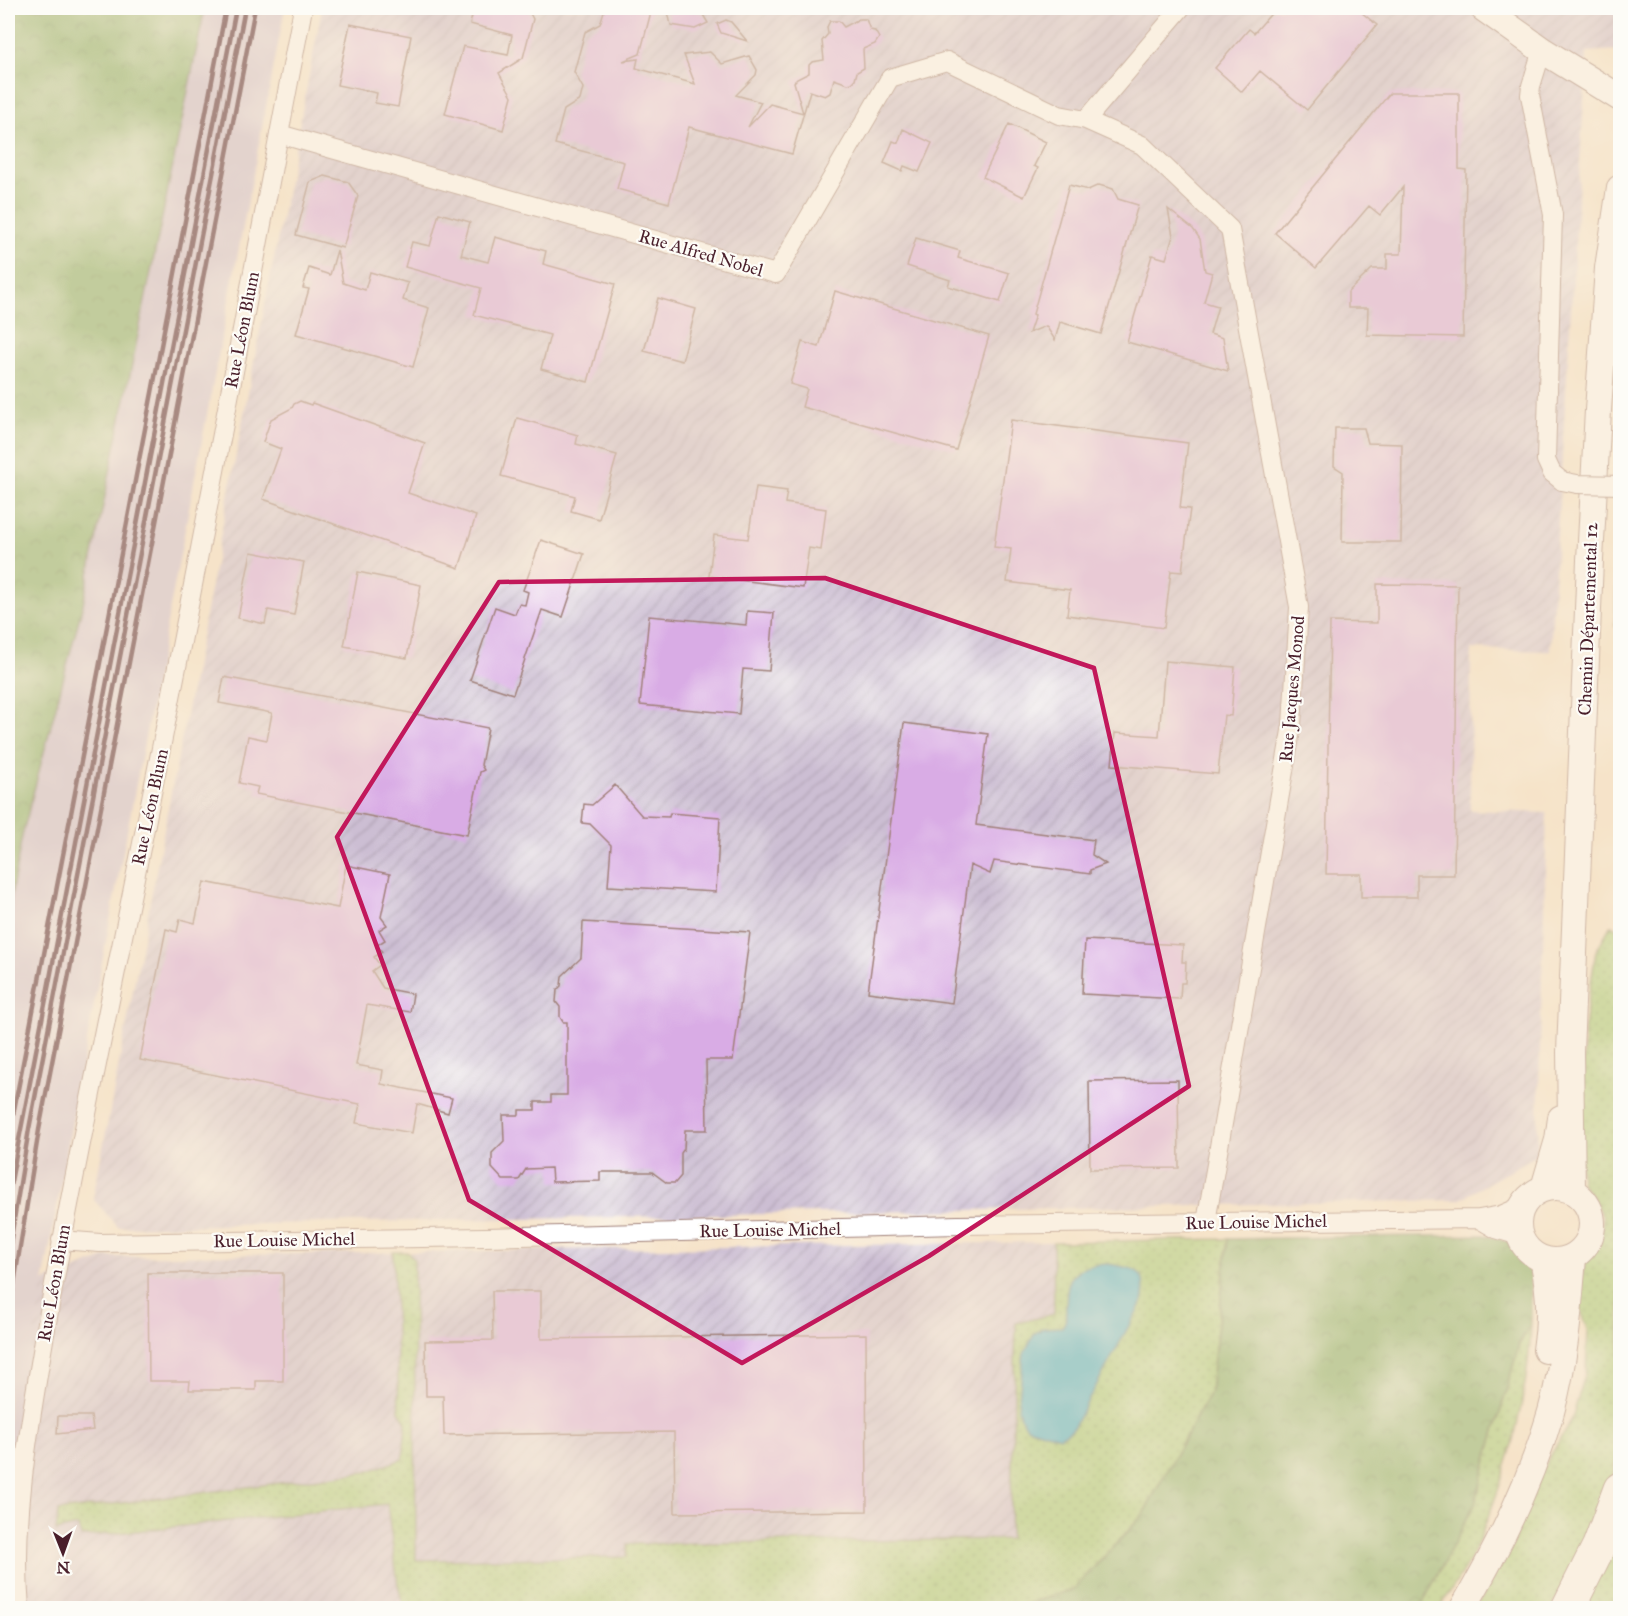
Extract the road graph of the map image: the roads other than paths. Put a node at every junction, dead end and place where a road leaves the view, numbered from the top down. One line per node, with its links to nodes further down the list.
1 (303, 8): 7 (street, Rue Léon Blum)
2 (1181, 8): 6 (street)
3 (1483, 8): 4 (main road)
4 (1542, 50): 5 (main road); 9 (street, bridge)
5 (1620, 98)
6 (1086, 120): 7 (street, Rue Alfred Nobel); 15 (street, Rue Jacques Monod)
7 (279, 134): 17 (street, Rue Léon Blum)
8 (1620, 188): 10 (main road, Chemin Départemental 12)
9 (1620, 485)
10 (1570, 1052): 11 (main road); 12 (main road)
11 (1544, 1188): 12 (main road); 13 (main road)
12 (1572, 1190): 18 (main road)
13 (1522, 1206): 14 (street, Rue Louise Michel); 16 (main road)
14 (1479, 1219): 15 (street, Rue Louise Michel); 16 (street, Rue Louise Michel)
15 (1206, 1222): 17 (street, Rue Louise Michel)
16 (1520, 1236): 19 (main road)
17 (61, 1240): 22 (street, Rue Léon Blum)
18 (1573, 1257): 19 (main road); 21 (main road)
19 (1543, 1259): 21 (main road)
20 (1620, 1489): 24 (highway)
21 (1505, 1529): 23 (main road)
22 (20, 1608)
23 (1463, 1608)
24 (1568, 1608)

